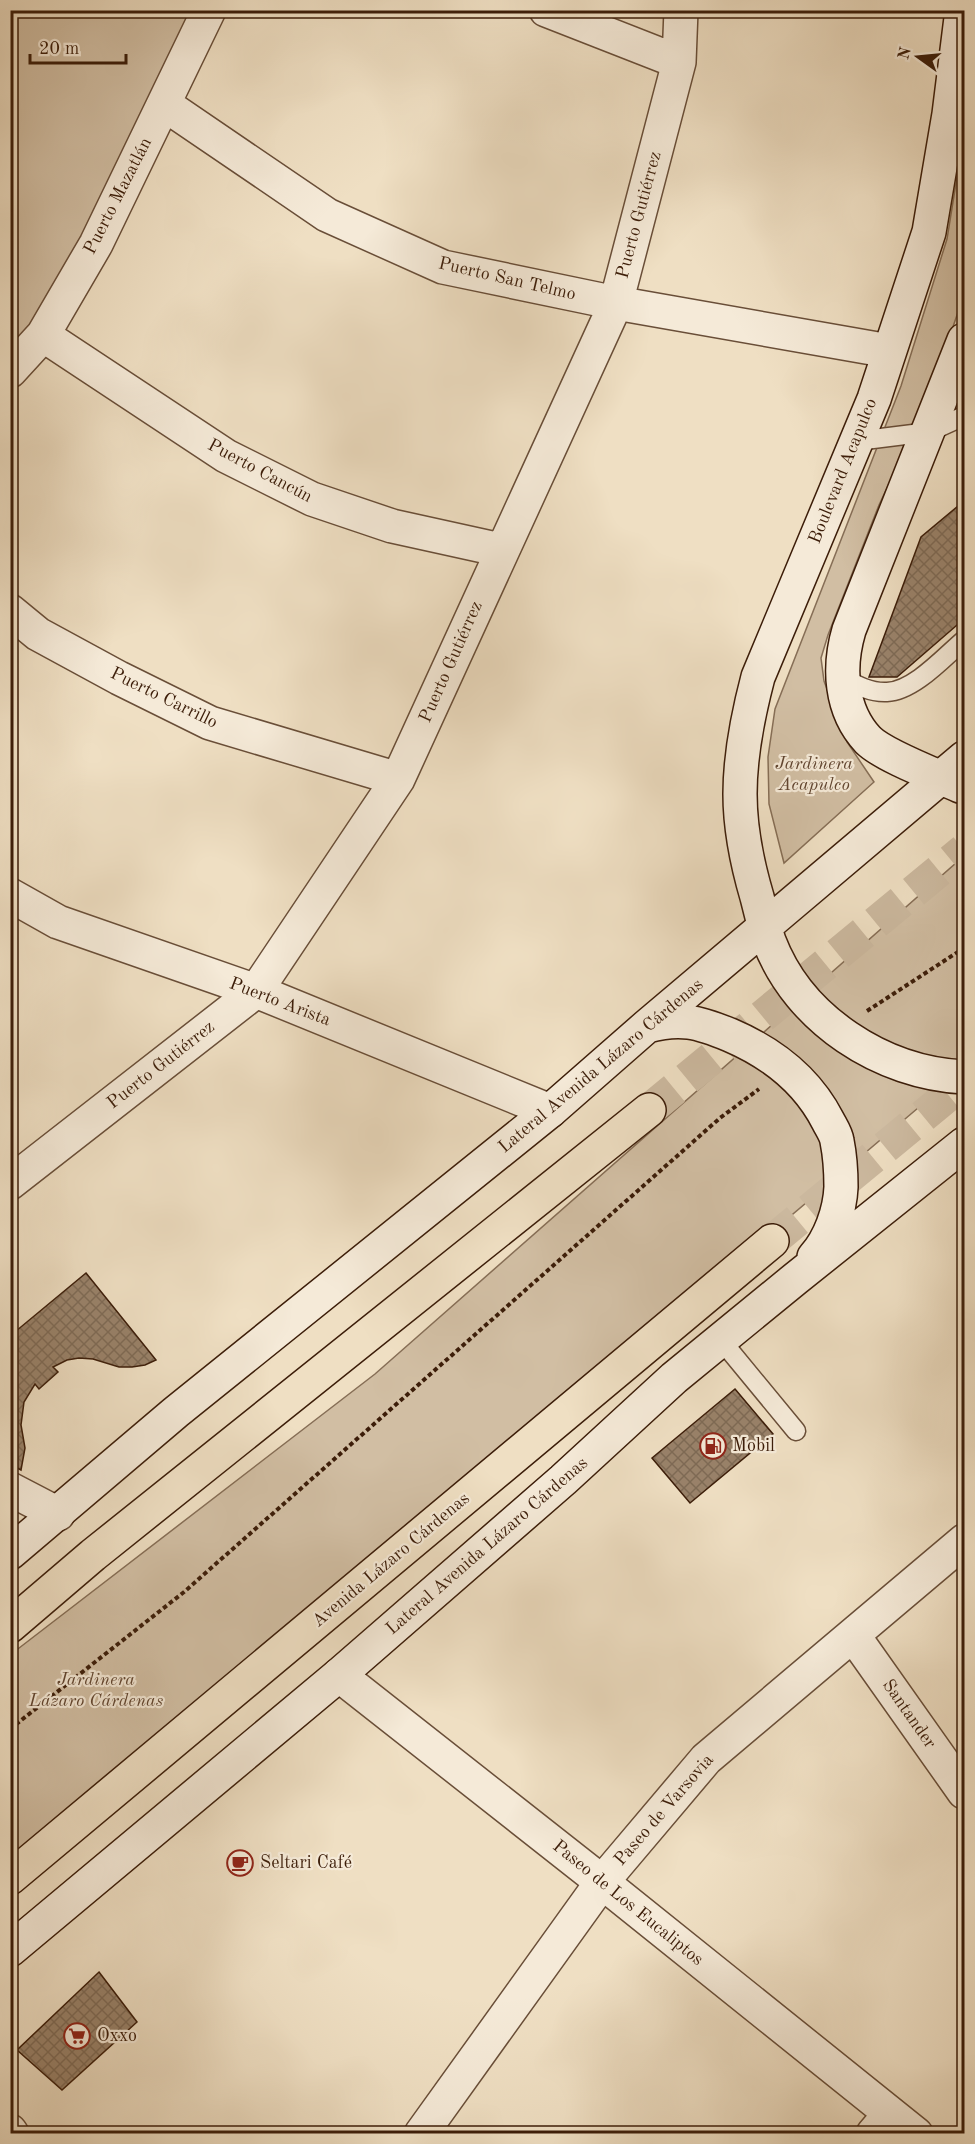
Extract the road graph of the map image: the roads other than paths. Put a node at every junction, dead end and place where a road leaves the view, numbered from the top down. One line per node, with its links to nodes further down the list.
1 (209, 10): 6 (street, Puerto Mazatlán)
2 (546, 10): 5 (street)
3 (681, 10): 5 (street, Puerto Gutiérrez)
4 (962, 10): 10 (street, Boulevard Acapulco)
5 (679, 62): 7 (street, Puerto Gutiérrez)
6 (164, 104): 7 (street, Puerto San Telmo); 8 (street, Puerto Mazatlán)
7 (616, 303): 10 (street, Puerto San Telmo); 15 (street, Puerto Gutiérrez)
8 (43, 335): 11 (street, Puerto Mazatlán); 15 (street, Puerto Cancún)
9 (964, 340): 13 (street)
10 (889, 351): 14 (street, Boulevard Acapulco)
11 (10, 371)
12 (964, 417): 13 (lane)
13 (929, 432): 14 (lane); 18 (street)
14 (858, 441): 22 (street, Boulevard Acapulco)
15 (501, 550): 20 (street, Puerto Gutiérrez)
16 (10, 611): 20 (street, Puerto Carrillo)
17 (964, 640): 18 (lane)
18 (843, 678): 19 (street)
19 (957, 774): 22 (street, Lateral Avenida Lázaro Cárdenas)
20 (398, 779): 23 (street, Puerto Gutiérrez)
21 (10, 895): 23 (street, Puerto Arista)
22 (765, 927): 24 (street, Lateral Avenida Lázaro Cárdenas); 25 (street, Boulevard Acapulco)
23 (256, 991): 27 (street, Puerto Arista); 29 (street, Puerto Gutiérrez)
24 (647, 1026): 27 (street, Lateral Avenida Lázaro Cárdenas); 31 (street)
25 (964, 1077)
26 (649, 1110): 38 (highway)
27 (550, 1111): 35 (street, Lateral Avenida Lázaro Cárdenas)
28 (964, 1144): 31 (street, Lateral Avenida Lázaro Cárdenas)
29 (10, 1184)
30 (772, 1241): 42 (highway, Avenida Lázaro Cárdenas)
31 (795, 1279): 32 (street, Lateral Avenida Lázaro Cárdenas)
32 (721, 1340): 33 (lane); 40 (street, Lateral Avenida Lázaro Cárdenas)
33 (796, 1431)
34 (10, 1489): 35 (street)
35 (58, 1514): 37 (street, Lateral Avenida Lázaro Cárdenas)
36 (964, 1541): 39 (street, Paseo de Varsovia)
37 (10, 1553)
38 (10, 1626)
39 (854, 1635): 41 (street, Santander); 43 (street, Paseo de Varsovia)
40 (339, 1675): 43 (street, Paseo de Los Eucaliptos); 44 (street, Lateral Avenida Lázaro Cárdenas)
41 (964, 1792)
42 (10, 1878)
43 (602, 1882): 45 (street, Paseo de Los Eucaliptos); 46 (street, Paseo de Varsovia)
44 (10, 1950)
45 (881, 2123): 47 (street, Paseo de Los Eucaliptos)
46 (421, 2133)
47 (916, 2133)

